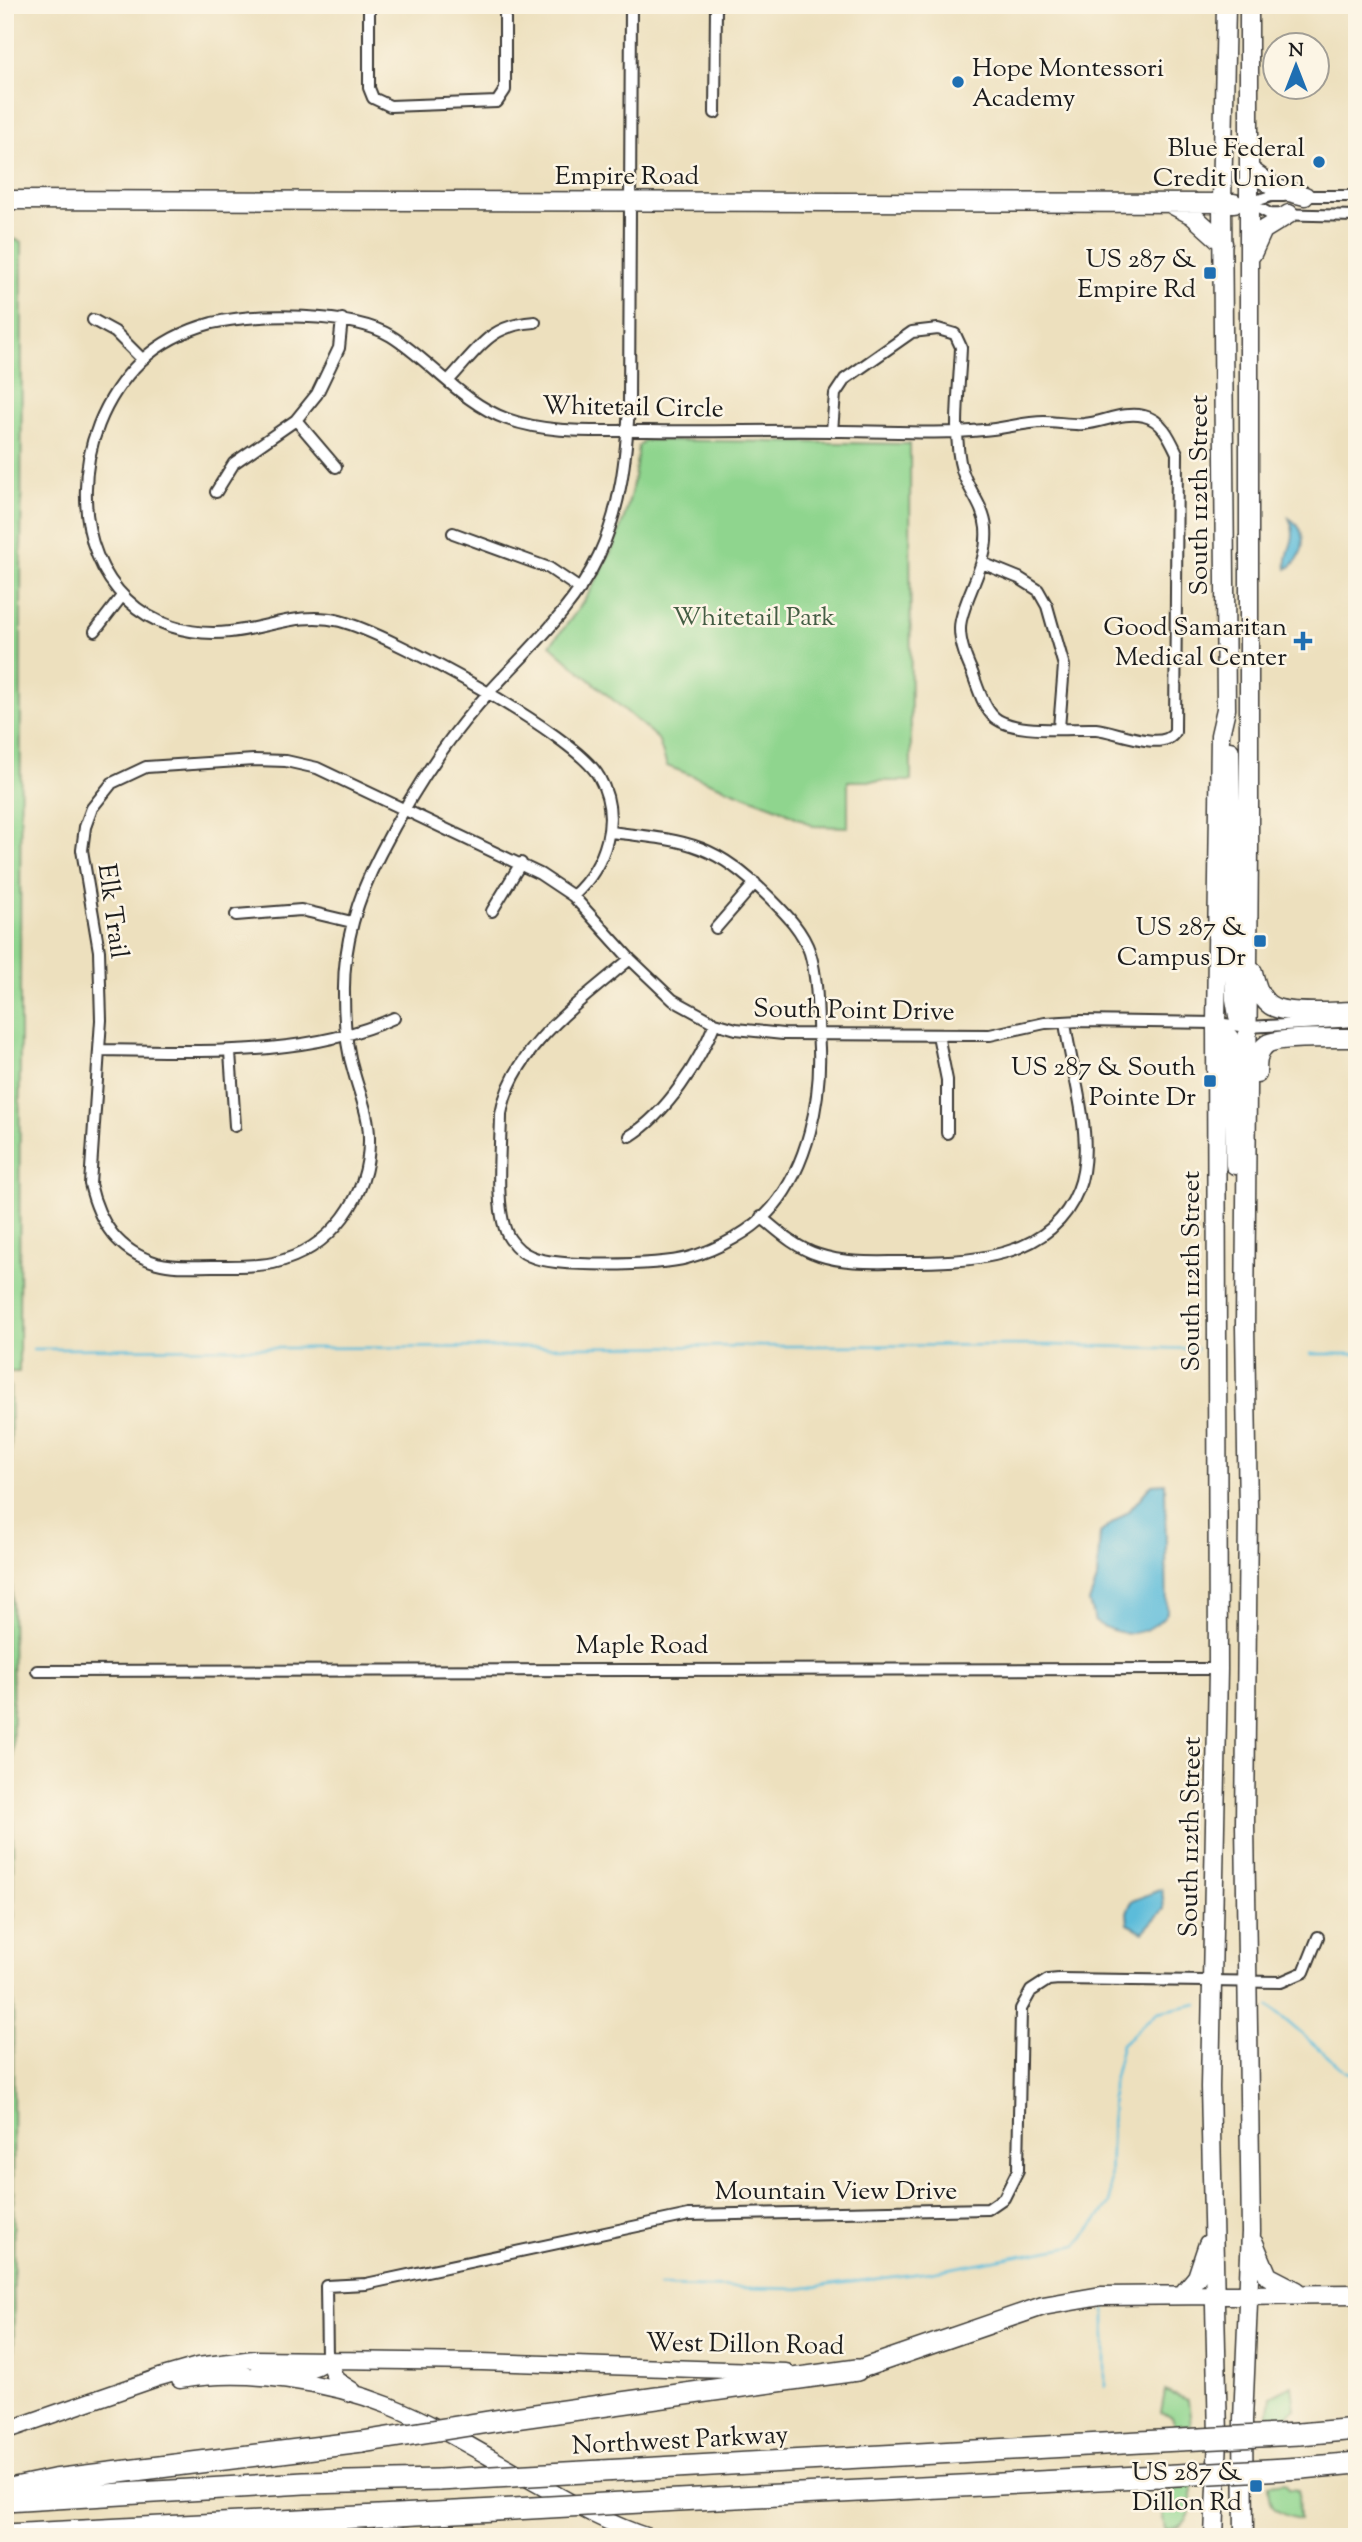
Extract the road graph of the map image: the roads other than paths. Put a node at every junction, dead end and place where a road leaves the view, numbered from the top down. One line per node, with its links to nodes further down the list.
1 (369, 5): 2 (street)
2 (505, 5)
3 (631, 5): 12 (street, Elk Trail)
4 (716, 5): 7 (street)
5 (1226, 5): 14 (main road, South 112th Street)
6 (1249, 5): 8 (main road, South 112th Street)
7 (715, 113)
8 (1249, 169): 9 (main road); 15 (main road, South 112th Street)
9 (1305, 196): 10 (street); 15 (street)
10 (1357, 196)
11 (5, 200): 12 (main road, Empire Road)
12 (629, 200): 13 (main road, Empire Road); 26 (street, Elk Trail)
13 (1168, 202): 14 (main road, Empire Road); 18 (main road)
14 (1222, 203): 15 (main road, Empire Road); 18 (main road, South 112th Street)
15 (1249, 203): 16 (street); 19 (main road, South 112th Street)
16 (1289, 215): 17 (street); 19 (main road)
17 (1357, 216)
18 (1223, 243): 37 (main road, South 112th Street)
19 (1249, 261): 48 (main road, South 112th Street)
20 (342, 319): 23 (street, Whitetail Circle); 24 (street, Whitetail Circle); 25 (street)
21 (93, 320): 23 (street)
22 (535, 322): 24 (street)
23 (142, 359): 34 (street, Whitetail Circle)
24 (449, 380): 26 (street, Whitetail Circle)
25 (296, 420): 29 (street); 30 (street)
26 (627, 431): 27 (street, Whitetail Circle); 33 (street, Elk Trail)
27 (832, 431): 28 (street, Whitetail Circle); 28 (street)
28 (959, 431): 32 (street, Whitetail Circle); 38 (street, Whitetail Circle)
29 (336, 467)
30 (216, 492)
31 (453, 533): 33 (street)
32 (982, 564): 38 (street); 38 (street, Whitetail Circle)
33 (580, 589): 36 (street, Elk Trail)
34 (122, 596): 35 (street); 36 (street, Whitetail Circle)
35 (95, 631)
36 (487, 694): 39 (street, Elk Trail); 40 (street, Whitetail Circle)
37 (1226, 709): 55 (main road, South 112th Street); 56 (main road)
38 (1059, 728)
39 (405, 807): 41 (street, South Point Drive); 46 (street, Elk Trail); 61 (street, Elk Trail)
40 (610, 832): 42 (street); 43 (street, Whitetail Circle)
41 (521, 863): 43 (street, South Point Drive); 44 (street)
42 (755, 883): 47 (street); 58 (street)
43 (573, 896): 49 (street, South Point Drive)
44 (492, 911)
45 (236, 915): 46 (street)
46 (352, 922): 57 (street, Elk Trail)
47 (716, 928)
48 (1248, 955): 50 (main road); 56 (main road, South 112th Street)
49 (630, 959): 54 (street, South Point Drive); 66 (street)
50 (1357, 1011)
51 (394, 1018): 57 (street)
52 (1357, 1021): 56 (street, South Point Drive)
53 (1065, 1022): 55 (street, South Point Drive); 59 (street, South Point Drive); 66 (street)
54 (715, 1023): 58 (street, South Point Drive); 65 (street)
55 (1216, 1023): 56 (street, South Point Drive); 67 (main road); 68 (main road, South 112th Street)
56 (1248, 1027): 67 (main road, South 112th Street)
57 (345, 1034): 61 (street, Elk Trail); 62 (street)
58 (818, 1034): 59 (street, South Point Drive); 66 (street)
59 (938, 1035): 64 (street)
60 (1357, 1038): 67 (main road)
61 (101, 1049): 62 (street)
62 (230, 1052): 63 (street)
63 (235, 1126)
64 (947, 1133)
65 (630, 1136)
66 (761, 1217)
67 (1244, 1327): 69 (main road, South 112th Street)
68 (1218, 1669): 69 (main road, Maple Road); 70 (street, Maple Road); 72 (main road, South 112th Street)
69 (1247, 1669): 72 (main road, South 112th Street)
70 (37, 1671)
71 (1318, 1937): 72 (street)
72 (1230, 1982): 73 (main road, South 112th Street); 74 (main road, South 112th Street); 80 (street, Mountain View Drive)
73 (1213, 2227): 75 (main road, South 112th Street); 79 (main road)
74 (1251, 2232): 76 (main road, South 112th Street); 77 (main road)
75 (1216, 2294): 76 (main road, West Dillon Road); 79 (main road, West Dillon Road); 92 (main road, South 112th Street)
76 (1248, 2294): 77 (main road, West Dillon Road); 93 (main road, South 112th Street)
77 (1311, 2294): 78 (main road, West Dillon Road)
78 (1357, 2294)
79 (1182, 2295): 81 (main road, West Dillon Road)
80 (327, 2358): 81 (main road, West Dillon Road); 82 (main road); 83 (main road, West Dillon Road); 84 (main road)
81 (857, 2370): 88 (highway, bridge)
82 (211, 2376): 83 (main road, West Dillon Road); 84 (main road, West Dillon Road)
83 (126, 2390): 86 (main road, West Dillon Road)
84 (368, 2398): 91 (main road, West Dillon Road)
85 (1357, 2429): 89 (highway, Northwest Parkway, bridge)
86 (5, 2431)
87 (1357, 2463): 90 (highway, bridge)
88 (5, 2490)
89 (5, 2501)
90 (5, 2535)
91 (648, 2537)
92 (1214, 2537)
93 (1244, 2537)

